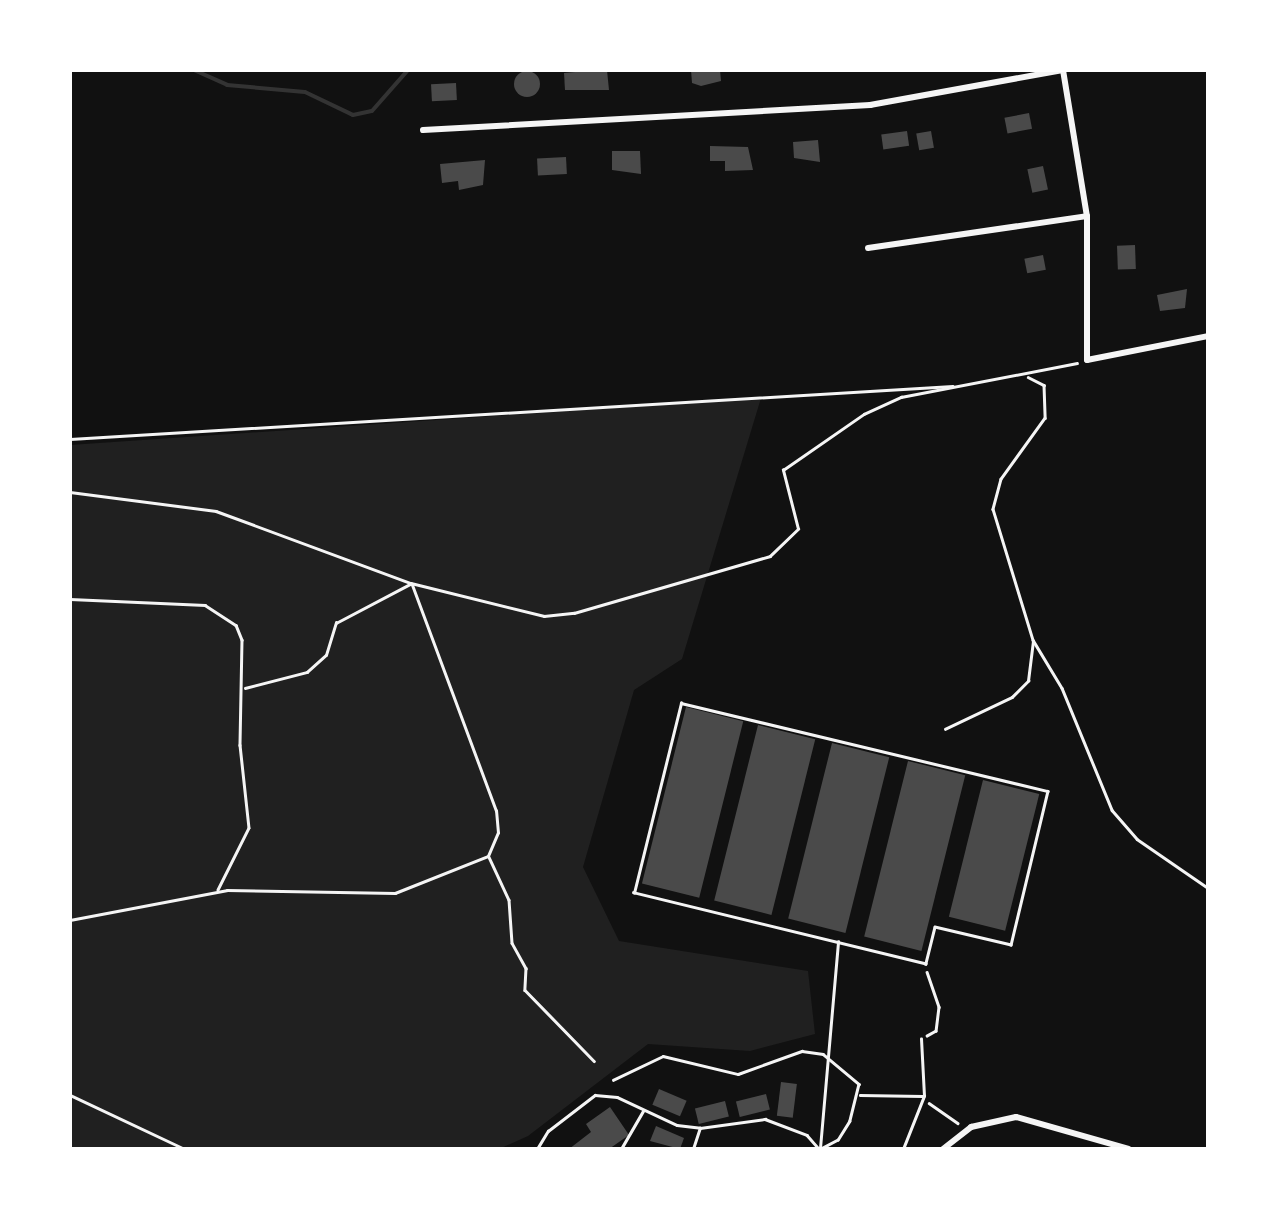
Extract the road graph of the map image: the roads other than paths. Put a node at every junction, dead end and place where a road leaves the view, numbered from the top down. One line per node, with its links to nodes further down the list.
1 (1063, 70): 2 (street); 3 (street)
2 (423, 130)
3 (1087, 216): 4 (street); 5 (street)
4 (868, 248)
5 (1208, 336)
6 (838, 942): 6 (lane); 8 (lane)
7 (921, 1038): 11 (lane)
8 (826, 1056): 9 (lane); 10 (lane); 18 (lane)
9 (613, 1080)
10 (858, 1095): 11 (lane); 18 (lane)
11 (923, 1099): 19 (lane)
12 (644, 1110): 13 (lane); 15 (lane); 16 (lane)
13 (700, 1128): 17 (lane); 18 (lane)
14 (1112, 1146): 20 (street); 21 (street)
15 (536, 1149)
16 (621, 1149)
17 (693, 1149)
18 (820, 1149)
19 (903, 1149)
20 (943, 1149)
21 (1130, 1149)

